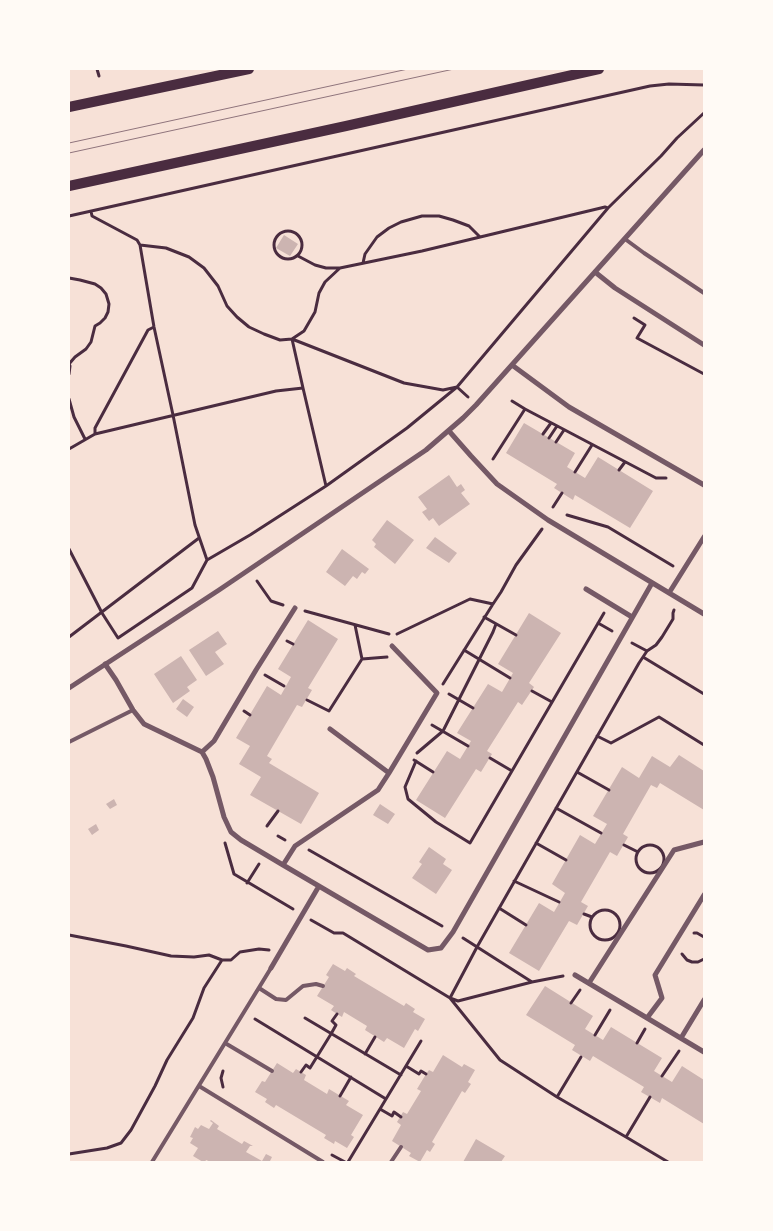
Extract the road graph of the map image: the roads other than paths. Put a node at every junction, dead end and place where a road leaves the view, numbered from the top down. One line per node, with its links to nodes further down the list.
1 (249, 69): 3 (main road)
2 (599, 69): 5 (main road)
3 (69, 107)
4 (704, 150): 6 (street)
5 (69, 186)
6 (625, 239): 7 (street); 8 (lane)
7 (595, 272): 9 (street); 10 (street)
8 (704, 293)
9 (704, 345)
10 (512, 365): 11 (street); 12 (street)
11 (449, 431): 14 (street); 21 (street)
12 (704, 485)
13 (704, 537): 16 (street)
14 (652, 583): 16 (street); 19 (street)
15 (586, 590): 19 (street)
16 (669, 593): 18 (street)
17 (295, 608): 26 (street)
18 (704, 614)
19 (632, 617): 30 (street)
20 (392, 646): 27 (street)
21 (105, 664): 22 (street); 23 (street)
22 (69, 688)
23 (133, 710): 25 (lane); 26 (street)
24 (330, 729): 27 (street)
25 (69, 742)
26 (202, 752): 29 (street)
27 (389, 773): 29 (street)
28 (704, 842): 34 (street)
29 (282, 865): 30 (street)
30 (319, 886): 32 (street)
31 (704, 895): 38 (street)
32 (271, 968): 36 (lane)
33 (575, 974): 34 (street)
34 (589, 983): 38 (street)
35 (324, 986): 36 (lane)
36 (259, 988): 40 (lane)
37 (704, 1000): 39 (street)
38 (647, 1018): 39 (street)
39 (681, 1038): 41 (street)
40 (225, 1043): 42 (lane); 43 (lane)
41 (704, 1052)
42 (272, 1071)
43 (199, 1086): 45 (lane); 46 (lane)
44 (401, 1147): 47 (lane)
45 (152, 1162)
46 (324, 1162)
47 (390, 1162)

